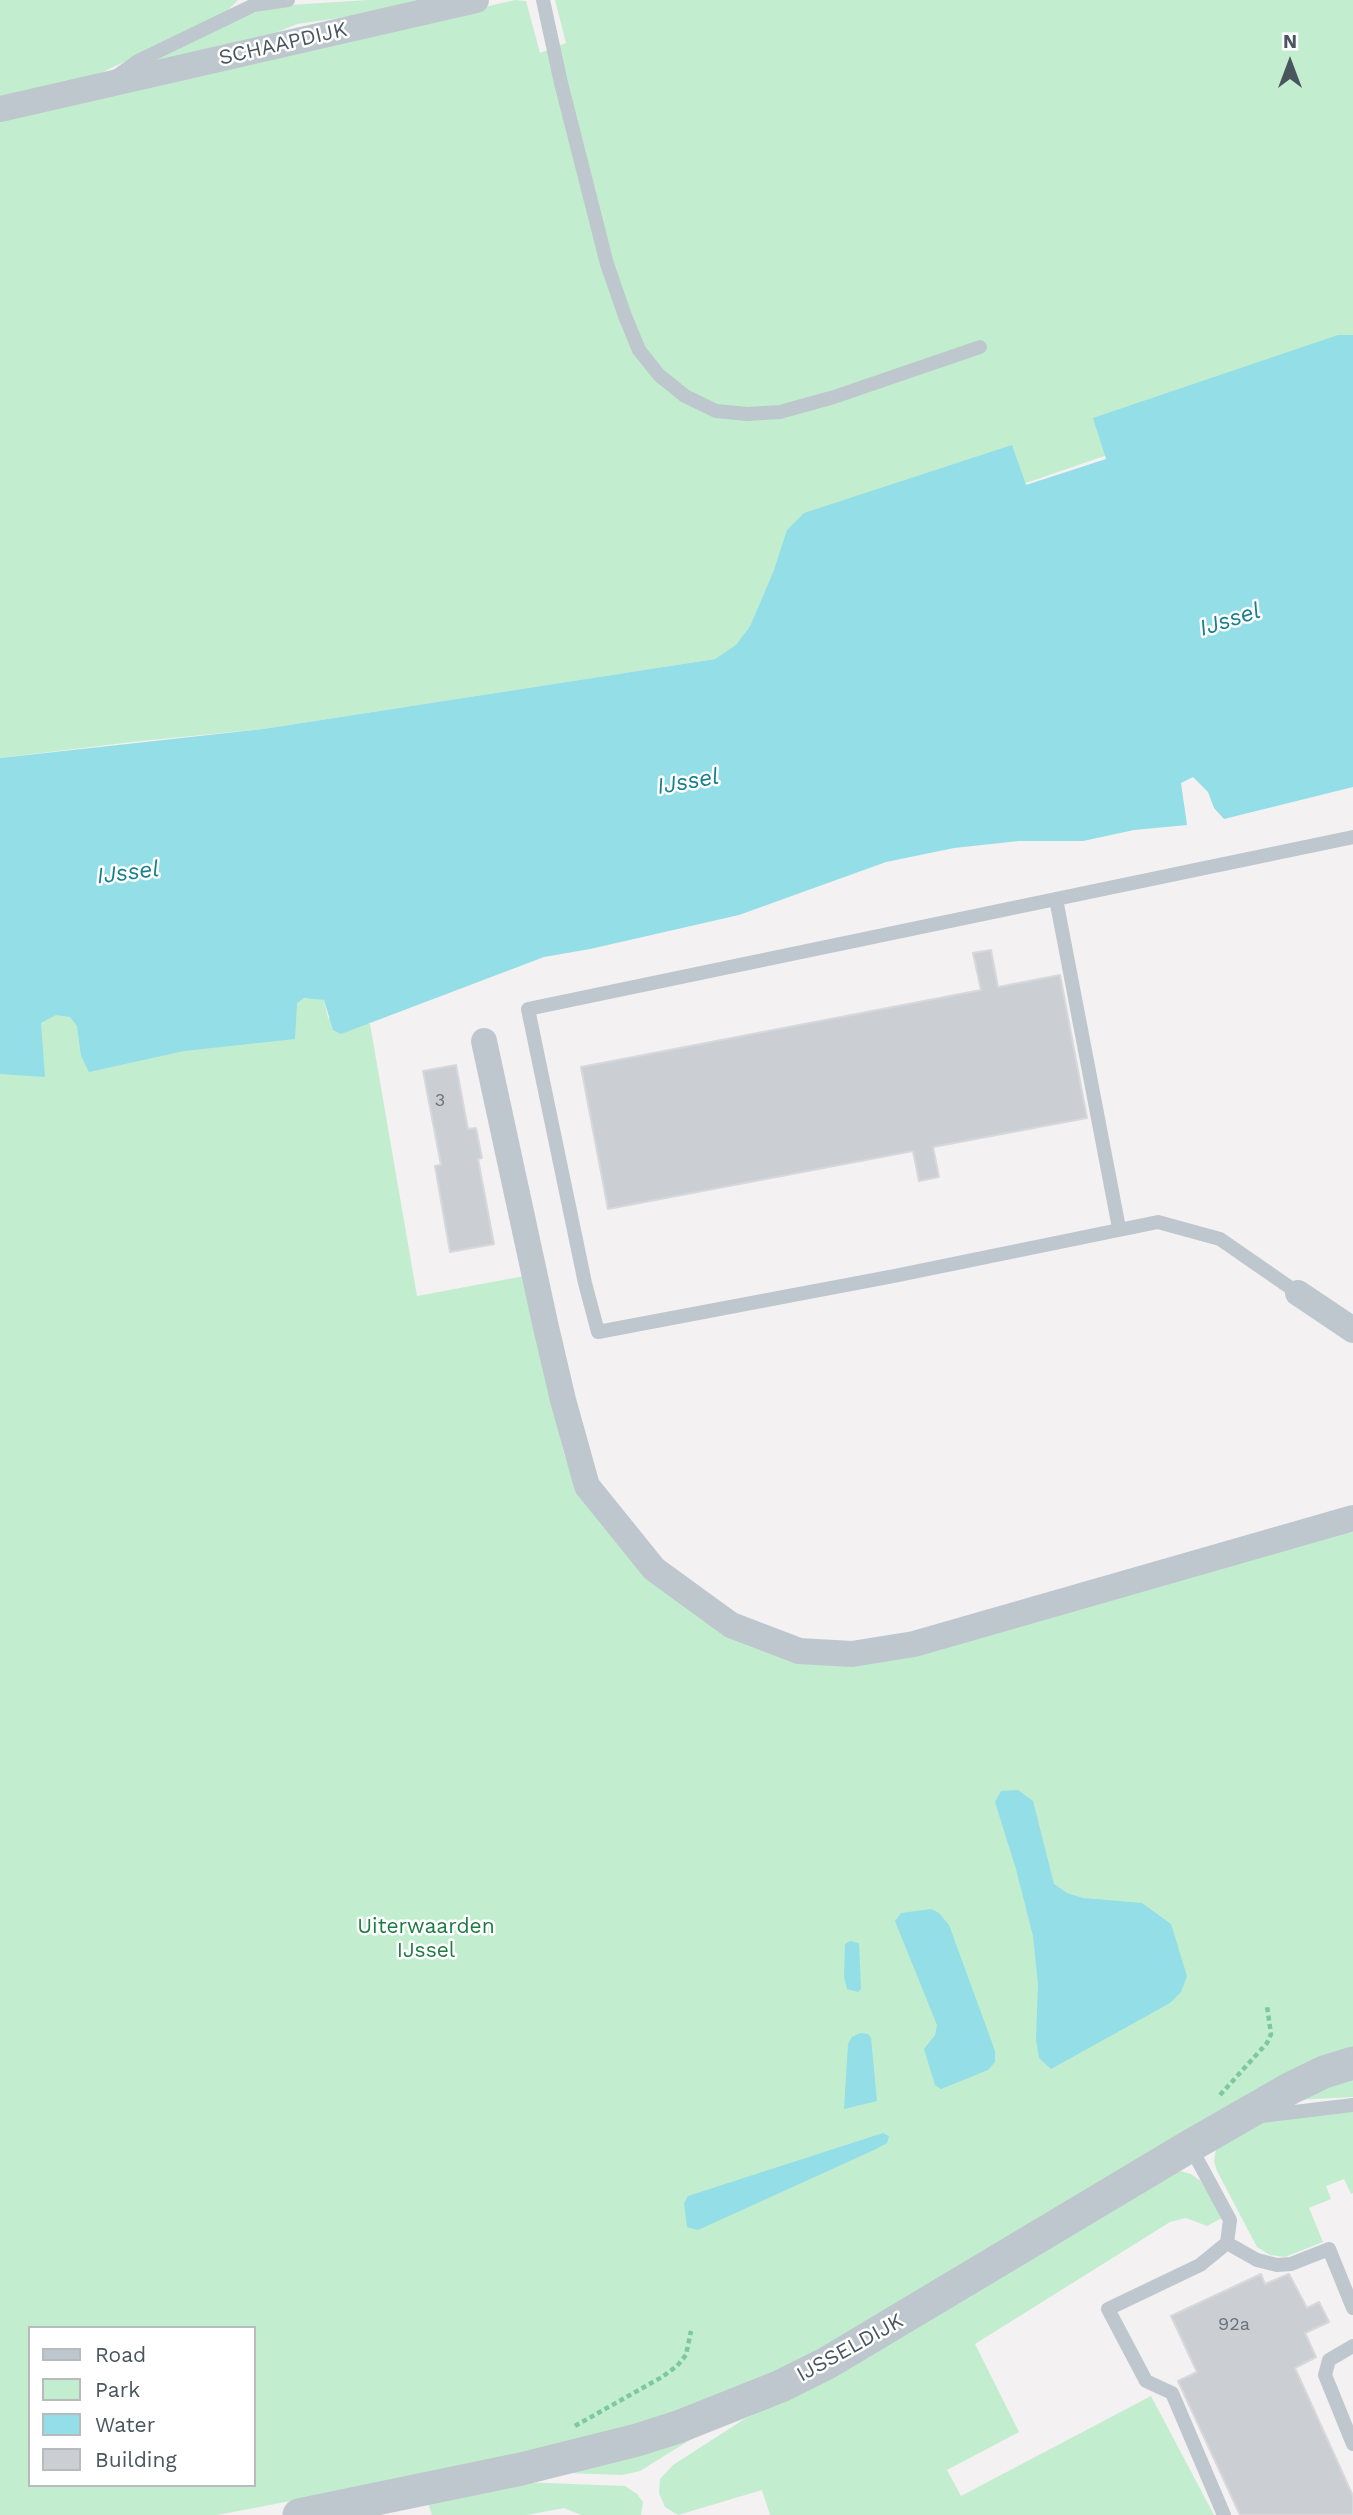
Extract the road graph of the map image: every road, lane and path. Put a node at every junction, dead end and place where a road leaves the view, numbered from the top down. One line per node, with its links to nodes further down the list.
1 (288, 0): 4 (lane, SCHAAPDIJK)
2 (543, 0): 6 (lane)
3 (466, 1): 4 (street, SCHAAPDIJK)
4 (101, 87): 5 (street, SCHAAPDIJK)
5 (0, 109)
6 (980, 346)
7 (1353, 837): 8 (lane)
8 (1056, 899): 10 (lane); 10 (lane)
9 (484, 1041): 13 (street)
10 (1119, 1228): 11 (lane)
11 (1298, 1293): 12 (street)
12 (1353, 1329)
13 (1353, 1518)
14 (1267, 2006): 17 (path)
15 (1353, 2063): 17 (street, IJSSELDIJK)
16 (1353, 2105): 17 (lane)
17 (1227, 2110): 18 (street, IJSSELDIJK)
18 (1190, 2146): 19 (lane); 25 (street, IJSSELDIJK)
19 (1227, 2243): 20 (lane); 26 (lane)
20 (1353, 2308)
21 (691, 2331): 23 (path)
22 (1353, 2346): 24 (lane)
23 (569, 2429)
24 (1353, 2444)
25 (299, 2515)
26 (1224, 2515)

